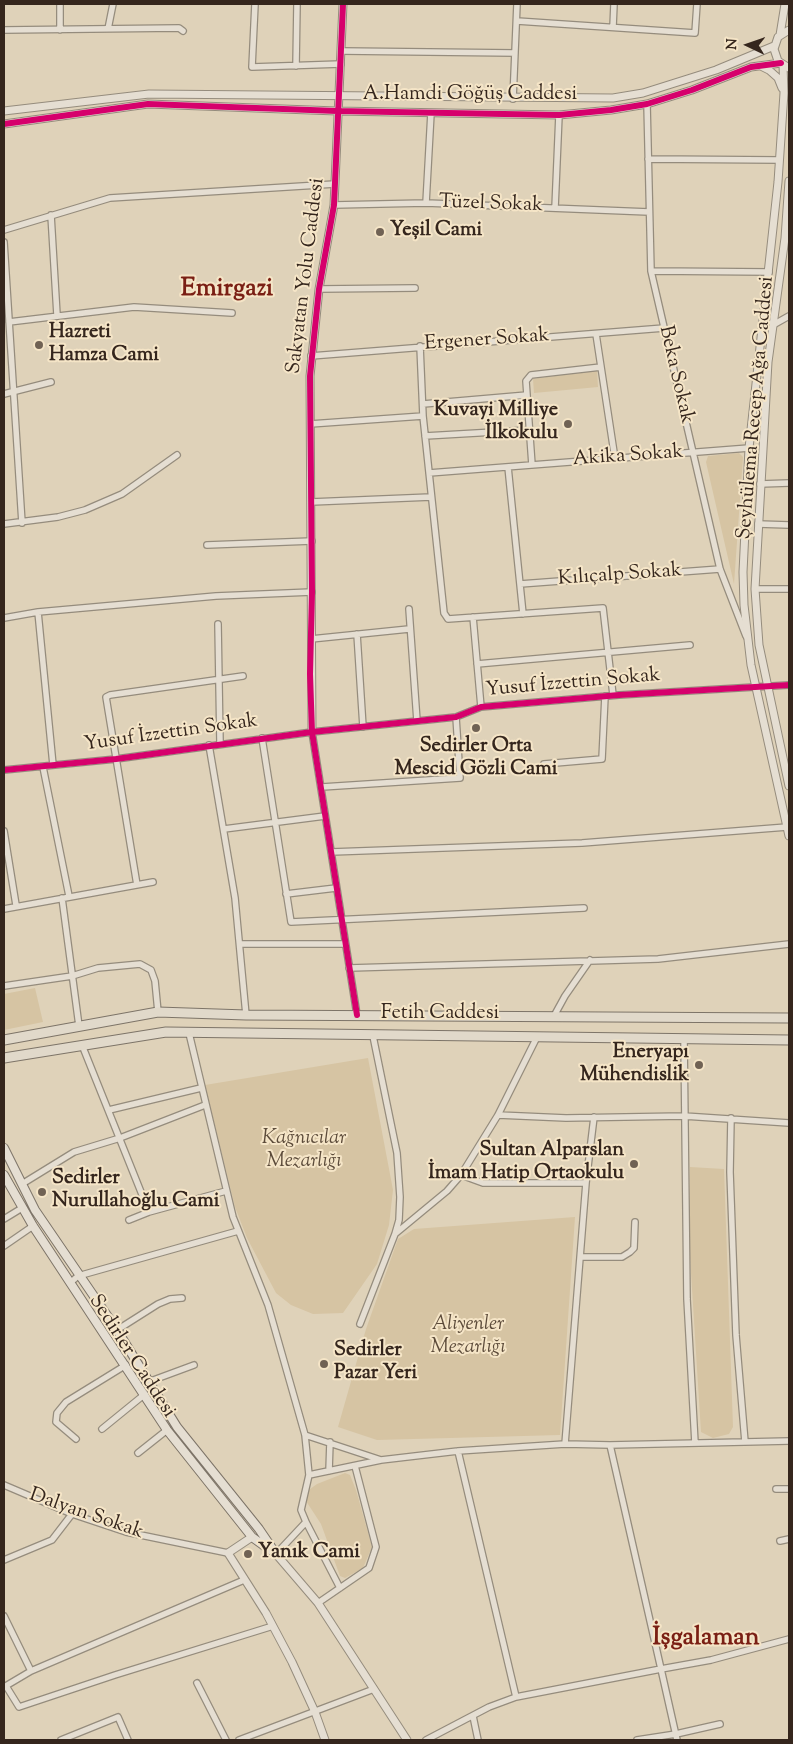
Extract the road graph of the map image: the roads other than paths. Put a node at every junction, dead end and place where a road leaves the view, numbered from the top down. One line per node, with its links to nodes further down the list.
1 (60, 4): 14 (street)
2 (113, 4): 12 (street)
3 (255, 4): 23 (street)
4 (297, 4): 23 (street)
5 (343, 4): 19 (street, Sakyatan Yolu Caddesi)
6 (517, 4): 10 (street)
7 (614, 4): 11 (street)
8 (697, 4): 11 (street)
9 (785, 4): 17 (street)
10 (517, 21): 11 (street); 20 (street)
11 (613, 27)
12 (108, 29): 14 (street); 16 (street)
13 (4, 30): 14 (street)
14 (60, 30)
15 (789, 30): 17 (street)
16 (183, 31)
17 (780, 35): 18 (street)
18 (774, 46): 24 (street); 27 (street, A.Hamdi Göğüş Caddesi)
19 (342, 51): 20 (street); 21 (street, Sakyatan Yolu Caddesi)
20 (515, 53): 27 (street)
21 (341, 64): 23 (street); 26 (street, Sakyatan Yolu Caddesi)
22 (758, 65): 24 (street, A.Hamdi Göğüş Caddesi); 25 (street); 28 (street, A.Hamdi Göğüş Caddesi)
23 (296, 66)
24 (784, 66): 25 (street, Şeyhülema Recep Ağa Caddesi)
25 (784, 93): 35 (street, Şeyhülema Recep Ağa Caddesi)
26 (338, 98): 27 (street, A.Hamdi Göğüş Caddesi); 29 (street, A.Hamdi Göğüş Caddesi); 30 (street, Sakyatan Yolu Caddesi)
27 (513, 99)
28 (646, 104): 32 (street, A.Hamdi Göğüş Caddesi); 34 (street, Beka Sokak)
29 (4, 111)
30 (338, 111): 31 (street, A.Hamdi Göğüş Caddesi); 33 (street, A.Hamdi Göğüş Caddesi); 37 (street, Sakyatan Yolu Caddesi)
31 (431, 113): 32 (street, A.Hamdi Göğüş Caddesi); 38 (street)
32 (559, 115): 40 (street)
33 (4, 124)
34 (648, 158): 35 (street); 41 (street, Beka Sokak)
35 (779, 160): 46 (street, Şeyhülema Recep Ağa Caddesi)
36 (789, 181): 53 (street, Şeyhülema Recep Ağa Caddesi)
37 (335, 184): 39 (street, Sakyatan Yolu Caddesi); 42 (street)
38 (426, 203): 39 (street, Tüzel Sokak); 40 (street, Tüzel Sokak)
39 (334, 205): 48 (street, Sakyatan Yolu Caddesi)
40 (555, 208): 41 (street, Tüzel Sokak)
41 (649, 212): 45 (street, Beka Sokak)
42 (50, 214): 43 (street); 50 (street)
43 (4, 230)
44 (4, 242): 52 (street)
45 (651, 270): 46 (street); 54 (street, Beka Sokak)
46 (769, 272): 69 (street, Şeyhülema Recep Ağa Caddesi)
47 (415, 288): 48 (street)
48 (319, 289): 58 (street, Sakyatan Yolu Caddesi)
49 (232, 313): 50 (street)
50 (57, 315): 52 (street)
51 (789, 316): 53 (street)
52 (9, 322): 56 (street)
53 (773, 325): 77 (street, Şeyhülema Recep Ağa Caddesi)
54 (664, 328): 55 (street, Ergener Sokak); 70 (street, Beka Sokak)
55 (596, 334): 57 (street, Ergener Sokak); 59 (street)
56 (7, 342): 61 (street)
57 (420, 346): 58 (street, Ergener Sokak); 64 (street)
58 (311, 356): 66 (street, Sakyatan Yolu Caddesi)
59 (601, 367): 63 (street); 72 (street)
60 (52, 382): 61 (street)
61 (14, 392): 62 (street); 80 (street)
62 (4, 394)
63 (526, 395): 64 (street); 67 (street)
64 (423, 404): 65 (street)
65 (424, 416): 66 (street); 68 (street)
66 (310, 424): 79 (street, Sakyatan Yolu Caddesi)
67 (529, 430): 68 (street); 73 (street)
68 (425, 436): 75 (street)
69 (749, 448): 70 (street, Akika Sokak); 99 (street, Şeyhülema Recep Ağa Caddesi)
70 (693, 452): 72 (street, Akika Sokak); 86 (street, Beka Sokak)
71 (177, 455): 80 (street)
72 (615, 459): 73 (street, Akika Sokak)
73 (532, 465): 74 (street, Akika Sokak)
74 (508, 466): 75 (street, Akika Sokak); 87 (street)
75 (429, 473): 78 (street)
76 (789, 483): 77 (street)
77 (760, 484): 82 (street, Şeyhülema Recep Ağa Caddesi)
78 (431, 496): 79 (street); 94 (street)
79 (311, 502): 84 (street, Sakyatan Yolu Caddesi)
80 (22, 522): 81 (street)
81 (4, 524)
82 (758, 524): 83 (street); 88 (street, Şeyhülema Recep Ağa Caddesi)
83 (789, 525)
84 (312, 542): 85 (street); 90 (street, Sakyatan Yolu Caddesi)
85 (207, 545)
86 (720, 569): 87 (street, Kılıçalp Sokak); 99 (street, Beka Sokak)
87 (520, 584): 93 (street)
88 (755, 589): 89 (street); 107 (street, Şeyhülema Recep Ağa Caddesi)
89 (789, 589)
90 (312, 592): 92 (street); 100 (street, Sakyatan Yolu Caddesi)
91 (409, 609): 97 (street)
92 (38, 612): 95 (street); 121 (street)
93 (523, 614): 94 (street); 102 (street)
94 (472, 617): 103 (street)
95 (4, 618)
96 (218, 624): 105 (street)
97 (409, 629): 98 (street); 113 (street)
98 (357, 634): 100 (street); 114 (street)
99 (747, 639): 108 (street, Şeyhülema Recep Ağa Caddesi)
100 (311, 640): 115 (street, Sakyatan Yolu Caddesi)
101 (690, 645): 102 (street)
102 (608, 652): 103 (street); 110 (street)
103 (477, 664): 111 (street)
104 (243, 676): 105 (street)
105 (219, 678): 117 (street); 119 (street)
106 (789, 685): 107 (street, Yusuf İzzettin Sokak)
107 (768, 687): 108 (street, Yusuf İzzettin Sokak); 125 (street, Şeyhülema Recep Ağa Caddesi)
108 (756, 688): 110 (street, Yusuf İzzettin Sokak); 128 (street, Şeyhülema Recep Ağa Caddesi)
109 (605, 696): 110 (street, Yusuf İzzettin Sokak); 111 (street, Yusuf İzzettin Sokak); 120 (street)
110 (613, 696)
111 (481, 707): 112 (street, Yusuf İzzettin Sokak)
112 (456, 717): 113 (street, Yusuf İzzettin Sokak); 124 (street)
113 (417, 721): 114 (street, Yusuf İzzettin Sokak)
114 (363, 727): 115 (street, Yusuf İzzettin Sokak)
115 (312, 732): 116 (street, Yusuf İzzettin Sokak); 124 (street)
116 (262, 738): 117 (street, Yusuf İzzettin Sokak); 127 (street)
117 (220, 743): 118 (street, Yusuf İzzettin Sokak)
118 (208, 745): 119 (street, Yusuf İzzettin Sokak); 129 (street)
119 (116, 758): 121 (street, Yusuf İzzettin Sokak); 134 (street)
120 (544, 764)
121 (53, 766): 122 (street, Yusuf İzzettin Sokak)
122 (43, 767): 123 (street, Yusuf İzzettin Sokak); 137 (street)
123 (4, 770)
124 (322, 786): 126 (street)
125 (789, 786)
126 (325, 816): 127 (street); 132 (street)
127 (275, 822): 129 (street); 136 (street)
128 (787, 827): 131 (street, Şeyhülema Recep Ağa Caddesi); 132 (street)
129 (224, 829): 143 (street)
130 (4, 831): 139 (street)
131 (789, 836)
132 (331, 852): 135 (street)
133 (153, 882): 134 (street)
134 (137, 885): 137 (street)
135 (336, 888): 136 (street); 142 (street)
136 (286, 894): 142 (street)
137 (69, 896): 138 (street)
138 (62, 898): 139 (street); 148 (street)
139 (16, 905): 141 (street)
140 (584, 908): 142 (street)
141 (4, 909)
142 (342, 920): 144 (street)
143 (240, 944): 144 (street); 151 (street)
144 (346, 944): 147 (street)
145 (789, 944): 146 (street)
146 (590, 960): 147 (street); 153 (street)
147 (349, 968): 152 (street)
148 (72, 976): 149 (street); 150 (street); 155 (street)
149 (4, 986)
150 (158, 1012): 151 (main road, Fetih Caddesi); 155 (main road, Fetih Caddesi)
151 (246, 1014): 152 (main road, Fetih Caddesi)
152 (357, 1015): 153 (main road, Fetih Caddesi)
153 (554, 1016): 154 (main road, Fetih Caddesi)
154 (787, 1017)
155 (79, 1026): 162 (main road, Fetih Caddesi)
156 (189, 1033): 158 (main road, Fetih Caddesi); 164 (main road, Fetih Caddesi); 166 (street)
157 (789, 1035): 161 (main road)
158 (373, 1036): 159 (main road, Fetih Caddesi); 189 (street)
159 (537, 1037): 160 (main road, Fetih Caddesi); 169 (street)
160 (684, 1037): 161 (main road, Fetih Caddesi); 170 (street)
161 (757, 1039): 163 (main road, Fetih Caddesi)
162 (4, 1040)
163 (789, 1040)
164 (82, 1045): 165 (main road, Fetih Caddesi); 168 (street)
165 (4, 1058)
166 (201, 1088): 167 (street); 168 (street)
167 (205, 1105): 174 (street); 181 (street)
168 (109, 1110): 174 (street)
169 (498, 1115): 171 (street); 177 (street)
170 (684, 1116): 171 (street); 172 (street); 208 (street)
171 (594, 1117): 178 (street)
172 (731, 1118): 173 (street); 207 (street)
173 (789, 1123)
174 (120, 1138): 179 (street); 183 (street)
175 (4, 1148): 179 (main road, Sedirler Caddesi)
176 (4, 1175): 180 (main road, Sedirler Caddesi)
177 (461, 1175): 178 (street); 189 (street)
178 (586, 1183): 191 (street)
179 (22, 1184): 192 (main road, Sedirler Caddesi)
180 (6, 1186): 182 (main road, Sedirler Caddesi)
181 (226, 1191): 183 (street); 188 (street)
182 (22, 1208): 184 (street); 187 (main road, Sedirler Caddesi)
183 (149, 1212): 185 (street)
184 (4, 1219)
185 (130, 1220)
186 (635, 1222): 191 (street)
187 (33, 1226): 190 (street); 193 (main road, Sedirler Caddesi)
188 (238, 1231): 192 (street); 203 (street)
189 (395, 1234): 195 (street)
190 (4, 1246)
191 (581, 1257): 209 (street)
192 (78, 1276): 193 (street); 196 (main road, Sedirler Caddesi)
193 (70, 1283): 197 (main road, Sedirler Caddesi)
194 (182, 1298): 196 (street)
195 (360, 1324)
196 (117, 1330): 199 (main road, Sedirler Caddesi)
197 (126, 1365): 200 (main road, Sedirler Caddesi); 204 (street)
198 (194, 1365): 199 (street)
199 (148, 1382): 226 (main road, Sedirler Caddesi)
200 (146, 1394): 201 (street); 202 (main road, Sedirler Caddesi)
201 (102, 1429)
202 (167, 1430): 212 (street); 222 (main road, Sedirler Caddesi)
203 (305, 1435): 206 (street); 216 (street)
204 (76, 1439)
205 (789, 1440): 207 (street)
206 (330, 1442): 213 (street); 215 (street)
207 (744, 1442): 208 (street)
208 (695, 1443): 210 (street)
209 (565, 1444): 210 (street); 211 (street)
210 (610, 1445): 234 (street)
211 (458, 1451): 213 (street); 239 (street)
212 (138, 1453)
213 (381, 1460): 214 (street)
214 (355, 1466): 215 (street); 229 (street)
215 (329, 1471): 216 (street)
216 (310, 1475): 221 (street)
217 (4, 1486): 220 (street, Dalyan Sokak)
218 (776, 1489): 219 (street)
219 (789, 1489)
220 (72, 1514): 225 (street, Dalyan Sokak); 227 (street)
221 (306, 1522): 226 (street); 229 (street)
222 (252, 1537): 225 (street); 226 (main road, Sedirler Caddesi)
223 (789, 1539): 224 (street)
224 (780, 1540)
225 (228, 1553): 228 (street)
226 (276, 1554): 230 (street, Sedirler Caddesi)
227 (4, 1560)
228 (244, 1580): 232 (street); 235 (street)
229 (340, 1588): 230 (street)
230 (318, 1603): 238 (street, Sedirler Caddesi)
231 (4, 1616): 235 (street)
232 (273, 1626): 237 (street); 240 (street)
233 (789, 1639): 234 (street)
234 (661, 1669): 239 (street); 243 (street)
235 (30, 1671): 237 (street)
236 (197, 1683): 246 (street)
237 (5, 1686)
238 (374, 1689): 240 (street); 249 (street, Sedirler Caddesi)
239 (516, 1697): 241 (street)
240 (315, 1712): 247 (street); 248 (street)
241 (473, 1716): 250 (street); 251 (street)
242 (720, 1724): 243 (street)
243 (677, 1737): 252 (street)
244 (61, 1740): 245 (street)
245 (128, 1740)
246 (226, 1740)
247 (239, 1740)
248 (325, 1740)
249 (408, 1740)
250 (426, 1740)
251 (478, 1740)
252 (637, 1740)

